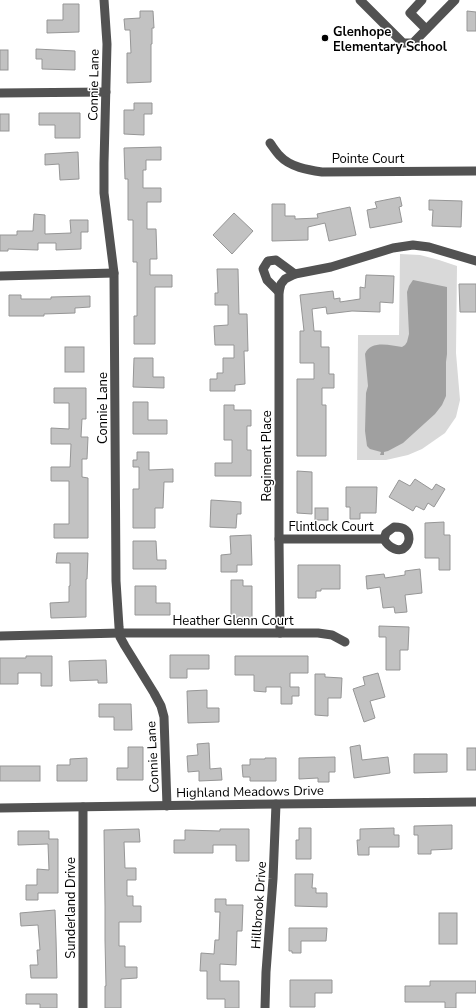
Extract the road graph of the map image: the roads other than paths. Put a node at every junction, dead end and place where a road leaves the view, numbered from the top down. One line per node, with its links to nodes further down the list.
1 (104, 0): 6 (street, Connie Lane)
2 (360, 0): 5 (street)
3 (422, 0): 5 (street)
4 (455, 0): 5 (street)
5 (426, 29)
6 (106, 92): 7 (street); 11 (street, Connie Lane)
7 (0, 93)
8 (270, 143): 9 (street, Pointe Court)
9 (476, 171)
10 (476, 260): 12 (street)
11 (114, 273): 13 (street); 17 (street, Connie Lane)
12 (295, 274): 14 (street, Regiment Place); 14 (street)
13 (0, 276)
14 (279, 292): 15 (street, Regiment Place)
15 (279, 539): 16 (street, Flintlock Court); 18 (street, Regiment Place)
16 (384, 539)
17 (120, 633): 18 (street, Heather Glenn Court); 19 (street, Heather Glenn Court); 23 (street, Connie Lane)
18 (280, 633): 20 (street, Heather Glenn Court)
19 (0, 636)
20 (345, 642)
21 (476, 802): 22 (street, Highland Meadows Drive)
22 (276, 804): 23 (street, Highland Meadows Drive); 27 (street, Hillbrook Drive)
23 (168, 806): 24 (street, Highland Meadows Drive)
24 (83, 807): 25 (street, Highland Meadows Drive); 26 (street, Sunderland Drive)
25 (0, 808)
26 (84, 1008)
27 (266, 1008)

